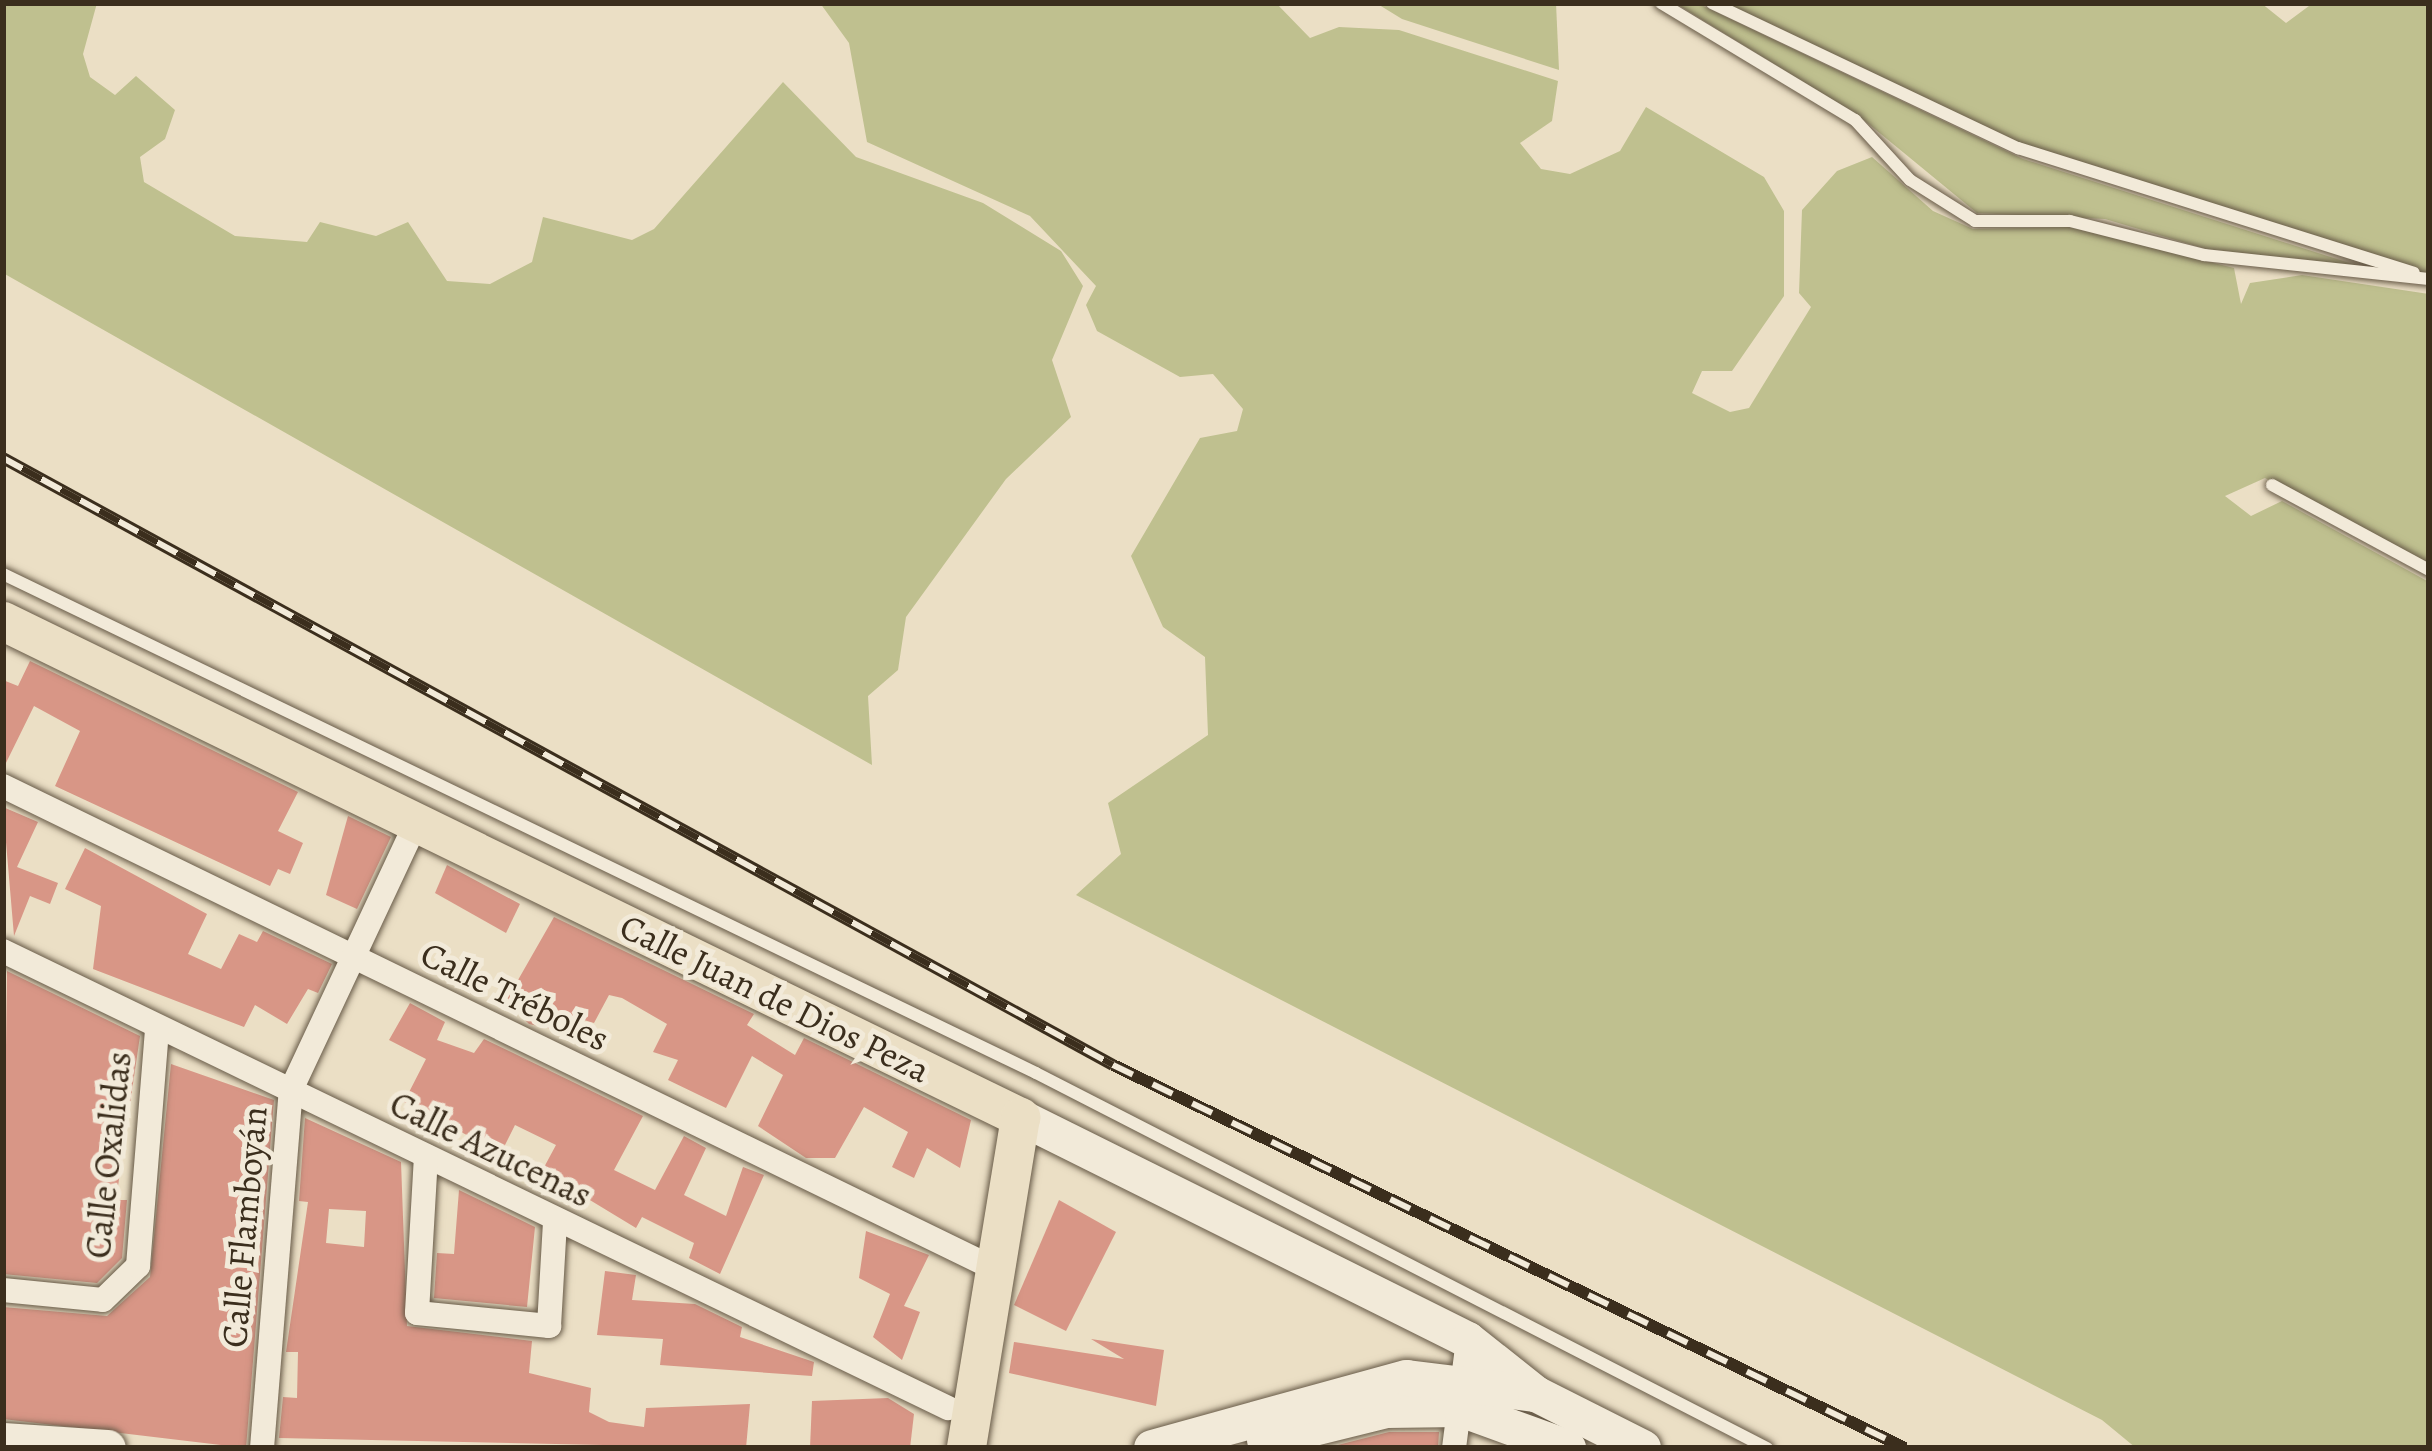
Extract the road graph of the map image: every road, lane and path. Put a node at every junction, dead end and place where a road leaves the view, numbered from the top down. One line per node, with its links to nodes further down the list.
1 (1661, 3): 3 (lane)
2 (1712, 3): 3 (lane)
3 (2429, 279)
4 (2272, 485): 5 (lane)
5 (2429, 570)
6 (3, 574): 34 (lane)
7 (3, 621): 9 (main road, Calle Juan de Dios Peza)
8 (3, 786): 11 (street, Calle Tréboles)
9 (416, 823): 11 (street, Calle Flamboyán); 14 (main road, Calle Juan de Dios Peza)
10 (3, 951): 12 (street, Calle Azucenas)
11 (358, 958): 13 (street, Calle Flamboyán); 17 (street, Calle Tréboles)
12 (158, 1028): 13 (street, Calle Azucenas); 18 (street, Calle Oxalidas)
13 (291, 1090): 15 (street, Calle Azucenas); 27 (street, Calle Flamboyán)
14 (1009, 1112): 17 (main road); 19 (main road, Calle Juan de Dios Peza)
15 (426, 1156): 16 (street, Calle Azucenas); 16 (street)
16 (555, 1222): 22 (street, Calle Azucenas)
17 (984, 1264): 22 (main road); 29 (main road)
18 (3, 1290)
19 (1468, 1340): 20 (main road, Calle Juan de Dios Peza); 21 (street)
20 (1536, 1394): 21 (main road, Calle Juan de Dios Peza); 25 (main road, Calle Juan de Dios Peza)
21 (1462, 1395): 23 (main road); 32 (street); 33 (main road)
22 (948, 1408): 28 (main road)
23 (1291, 1429): 30 (main road); 31 (main road)
24 (3, 1441): 26 (main road)
25 (1625, 1444)
26 (108, 1448)
27 (262, 1448)
28 (941, 1448)
29 (966, 1448)
30 (1152, 1448)
31 (1236, 1448)
32 (1454, 1448)
33 (1568, 1448)
34 (1767, 1448)

